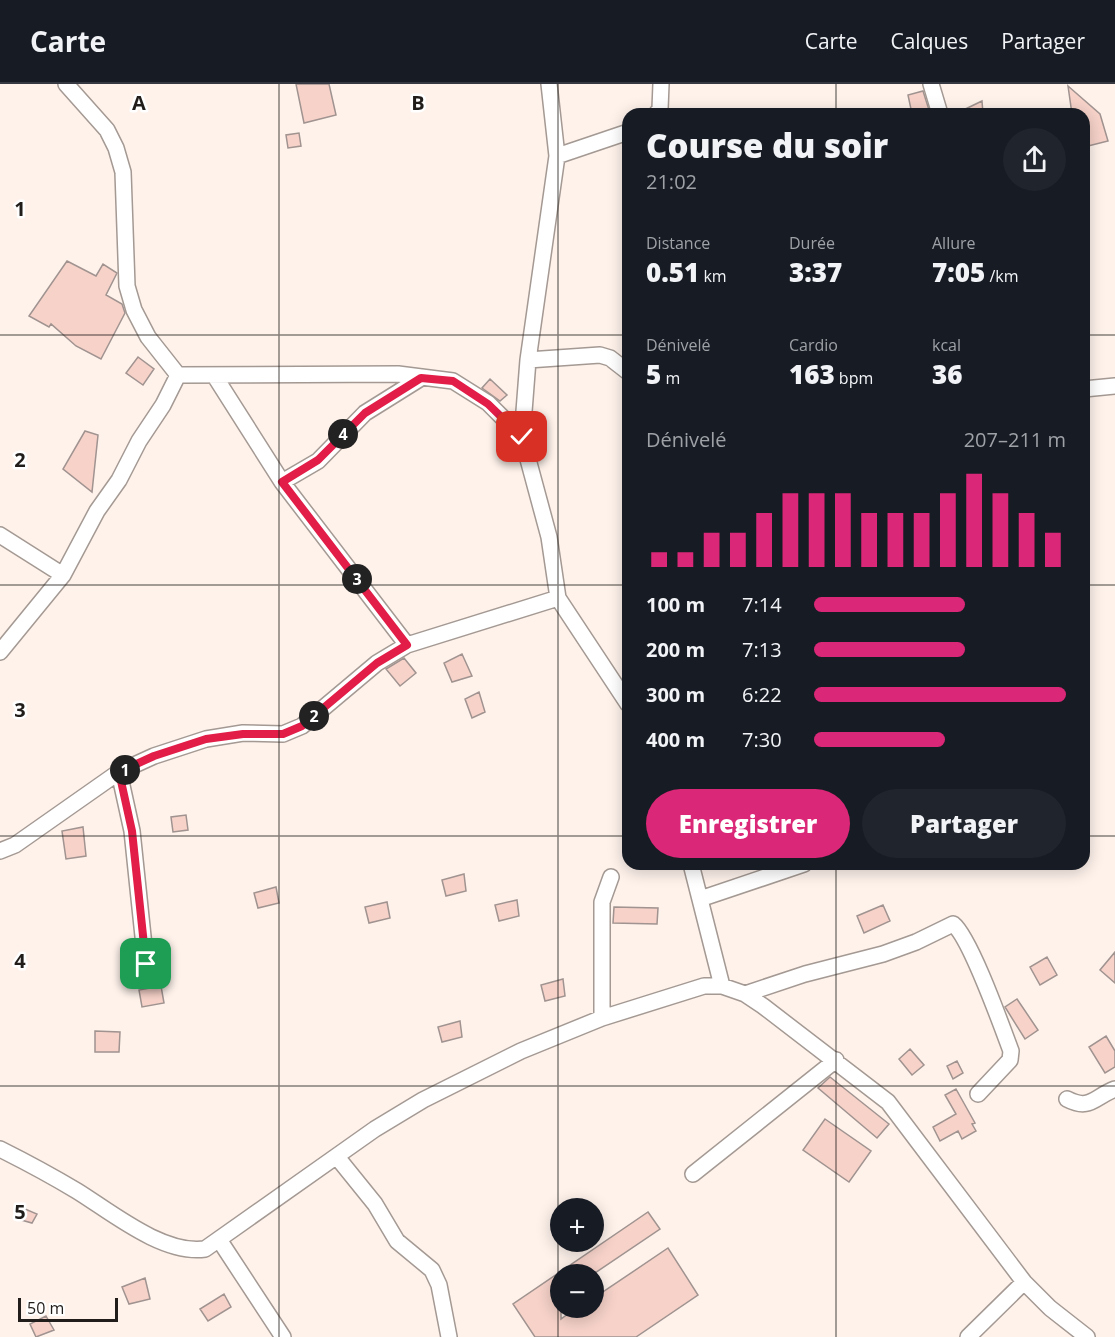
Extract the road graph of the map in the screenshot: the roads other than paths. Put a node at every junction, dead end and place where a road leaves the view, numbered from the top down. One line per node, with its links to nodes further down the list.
1 (66, 84): 11 (street)
2 (549, 84): 8 (street)
3 (661, 84): 5 (street)
4 (931, 84): 6 (street)
5 (660, 108)
6 (938, 108)
7 (622, 134): 8 (street)
8 (557, 156): 9 (street)
9 (528, 360): 10 (street); 16 (street)
10 (622, 367)
11 (178, 375): 12 (street); 19 (street)
12 (214, 375): 13 (street); 17 (street)
13 (421, 378): 16 (street); 17 (street)
14 (1115, 386): 15 (street)
15 (1090, 388)
16 (522, 437): 20 (street)
17 (282, 482): 21 (street)
18 (0, 535): 19 (street)
19 (63, 575): 22 (street)
20 (558, 598): 21 (street); 23 (street)
21 (407, 645): 24 (street)
22 (0, 652)
23 (622, 695)
24 (119, 772): 25 (street); 30 (street)
25 (0, 851)
26 (693, 870): 29 (street)
27 (786, 870): 29 (street)
28 (612, 877): 33 (street)
29 (700, 899): 31 (street)
30 (146, 964)
31 (722, 986): 32 (street); 33 (street)
32 (745, 994): 34 (street); 36 (street)
33 (602, 1018): 39 (street)
34 (836, 1060): 40 (street); 42 (street)
35 (1115, 1089): 37 (street)
36 (978, 1094)
37 (1067, 1099)
38 (0, 1149): 41 (street)
39 (337, 1157): 41 (street); 44 (street)
40 (693, 1174)
41 (220, 1241): 43 (street)
42 (1024, 1282): 45 (street); 46 (street)
43 (283, 1337)
44 (449, 1337)
45 (968, 1337)
46 (1087, 1337)

